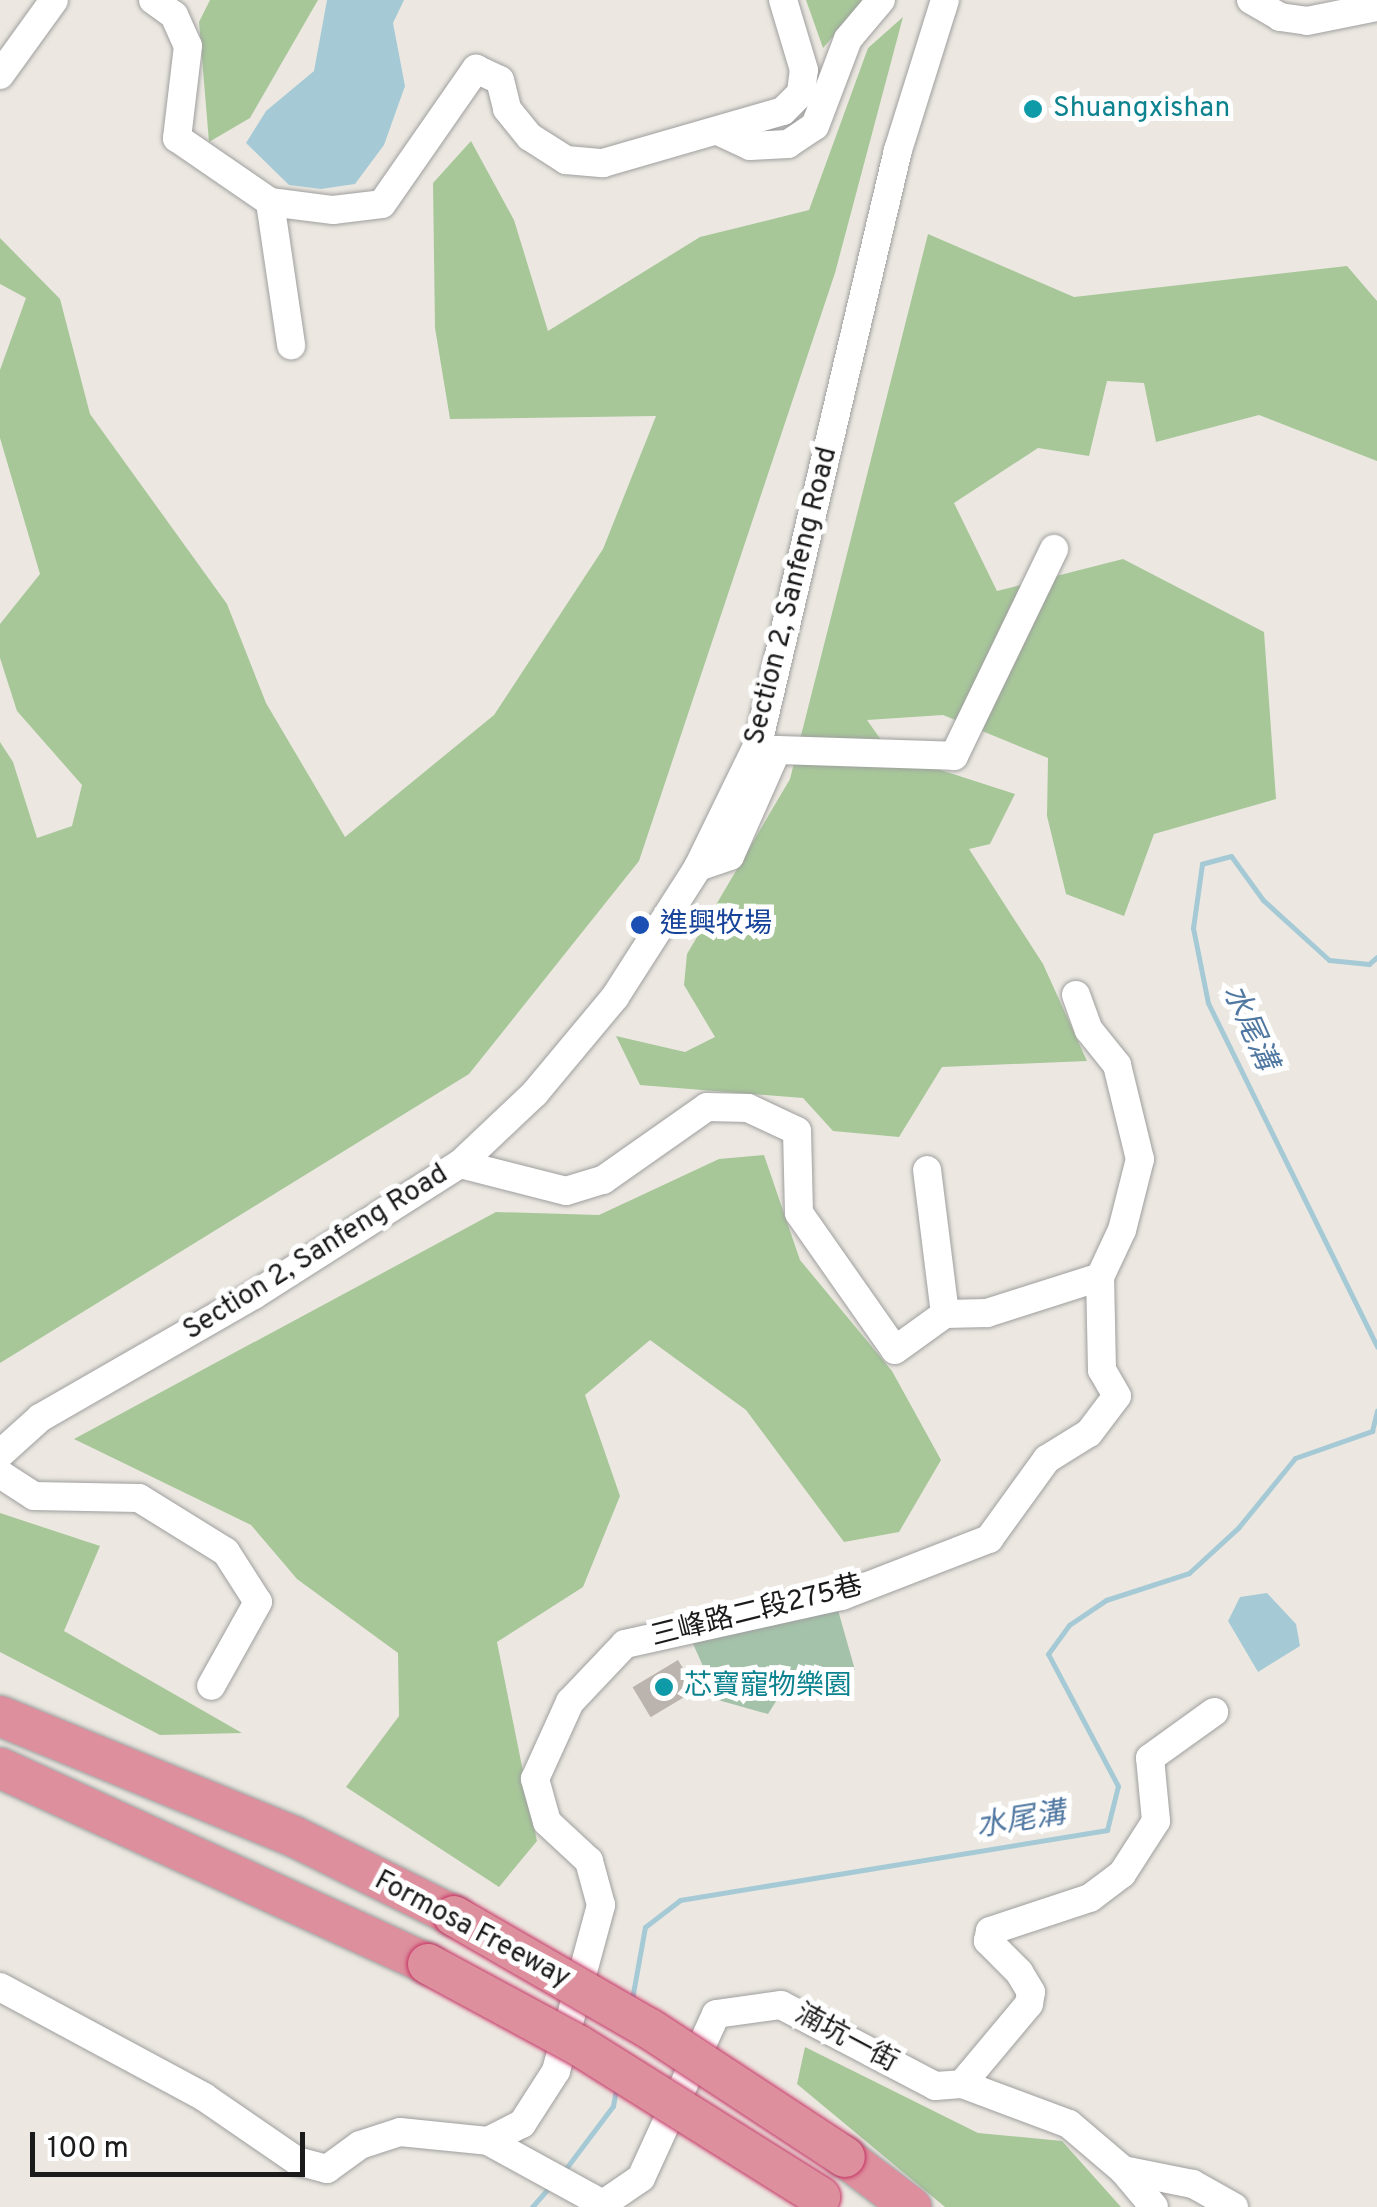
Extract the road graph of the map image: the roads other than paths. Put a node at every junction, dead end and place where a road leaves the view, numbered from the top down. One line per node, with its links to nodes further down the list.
1 (54, 0): 8 (street)
2 (152, 0): 10 (street)
3 (783, 0): 9 (street)
4 (881, 0): 9 (street)
5 (945, 0): 13 (street, Section 2, Sanfeng Road)
6 (1251, 0): 7 (street)
7 (1377, 6)
8 (0, 75)
9 (718, 131): 10 (street)
10 (270, 202): 11 (street)
11 (291, 344)
12 (1054, 549): 13 (street)
13 (698, 867): 15 (street, Section 2, Sanfeng Road)
14 (1076, 995): 17 (street)
15 (460, 1164): 18 (street); 19 (street, Section 2, Sanfeng Road)
16 (927, 1170): 18 (street)
17 (1100, 1277): 18 (street); 27 (street, 三峰路二段275巷)
18 (945, 1314)
19 (0, 1454)
20 (0, 1474): 21 (street)
21 (211, 1686)
22 (1214, 1712): 26 (street)
23 (0, 1716): 30 (highway, Formosa Freeway, bridge)
24 (0, 1768): 29 (highway, Formosa Freeway, bridge)
25 (0, 1986): 27 (street)
26 (962, 2084): 27 (street, 湳坑一街); 28 (street, 湳坑一街)
27 (496, 2144)
28 (1124, 2170): 31 (street, 湳坑一街); 32 (street)
29 (826, 2202)
30 (910, 2207)
31 (1154, 2207)
32 (1234, 2207)

